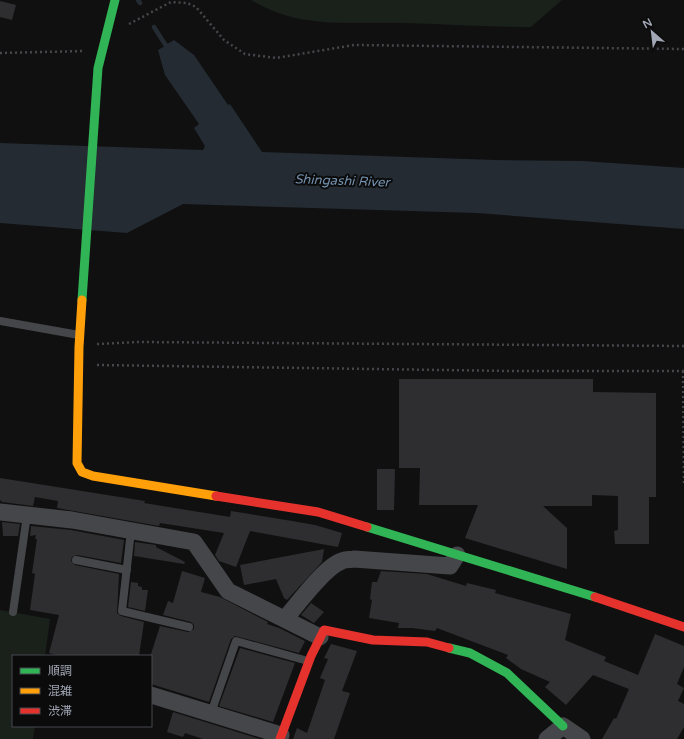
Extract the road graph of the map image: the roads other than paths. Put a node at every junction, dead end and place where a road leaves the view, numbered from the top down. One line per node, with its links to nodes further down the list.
1 (115, 0): 3 (street)
2 (0, 321): 3 (lane)
3 (80, 331): 7 (street)
4 (0, 512): 5 (street)
5 (27, 515): 6 (street); 10 (lane)
6 (131, 531): 9 (lane); 11 (street)
7 (457, 555): 11 (street); 12 (street)
8 (76, 560): 9 (lane)
9 (127, 570): 13 (lane)
10 (13, 612)
11 (285, 619): 14 (street)
12 (684, 627)
13 (189, 628)
14 (320, 636): 15 (street); 18 (street)
15 (309, 661): 17 (lane); 19 (street)
16 (152, 695): 17 (street)
17 (211, 713): 19 (street)
18 (563, 726): 20 (street); 21 (street)
19 (281, 737)
20 (548, 739)
21 (582, 739)

